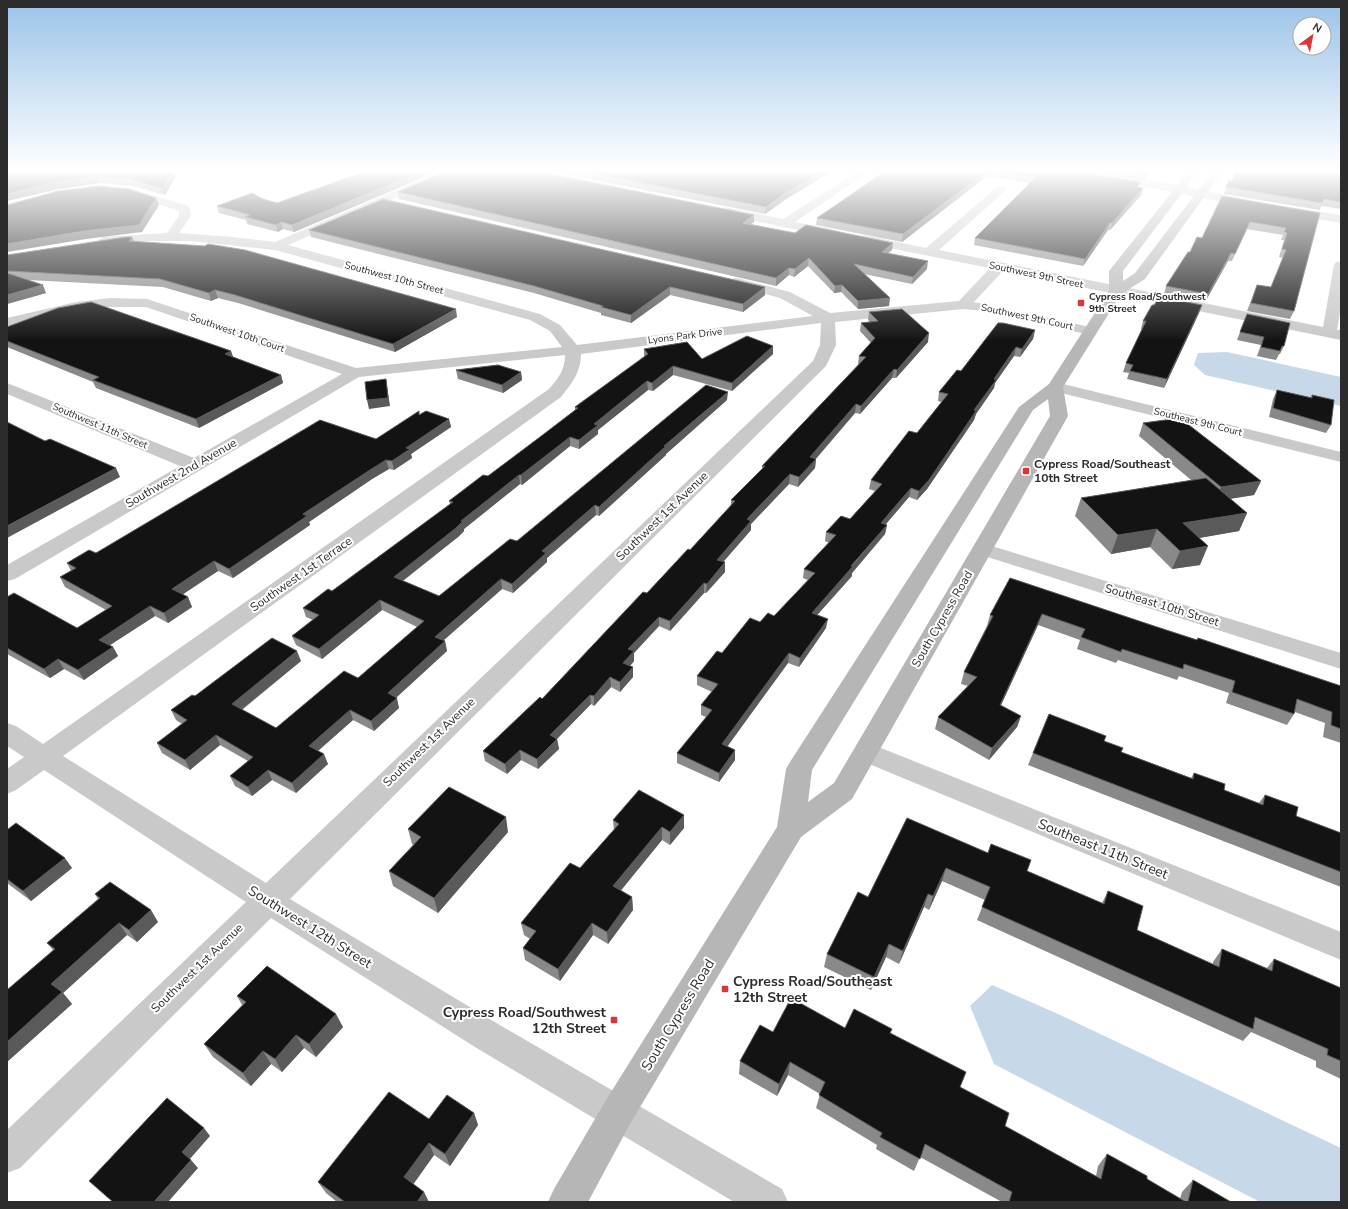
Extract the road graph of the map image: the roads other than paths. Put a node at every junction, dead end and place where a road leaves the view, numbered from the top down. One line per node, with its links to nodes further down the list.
1 (176, 228): 7 (street)
2 (317, 228): 9 (street)
3 (812, 228): 10 (street, Southwest 9th Street)
4 (956, 228): 10 (street)
5 (1149, 228): 14 (street)
6 (1175, 228): 14 (street, South Cypress Road)
7 (171, 236): 8 (street, Southwest 10th Street); 9 (street, Southwest 10th Street)
8 (92, 243)
9 (276, 246): 20 (street, Southwest 10th Street)
10 (929, 252): 12 (street, Southwest 9th Street)
11 (1341, 265): 19 (street)
12 (999, 267): 14 (street, Southwest 9th Street); 15 (street)
13 (728, 280): 16 (street)
14 (1116, 291): 18 (street, South Cypress Road); 19 (street, Southwest 9th Street)
15 (963, 305): 16 (street, Lyons Park Drive); 18 (street, Southwest 9th Court)
16 (828, 318): 20 (street, Lyons Park Drive); 34 (street, Southwest 1st Avenue)
17 (7, 323): 21 (street, Southwest 10th Court)
18 (1090, 331): 22 (street, South Cypress Road)
19 (1335, 334)
20 (573, 350): 21 (street, Lyons Park Drive); 31 (street, Southwest 1st Terrace)
21 (355, 373): 25 (street, Southwest 2nd Avenue)
22 (1055, 387): 24 (street, Southeast 9th Court); 26 (street, South Cypress Road); 33 (street, South Cypress Road)
23 (7, 388): 25 (street, Southwest 11th Street)
24 (1341, 457)
25 (194, 465): 27 (street, Southwest 2nd Avenue)
26 (982, 549): 28 (street, Southeast 10th Street); 30 (street, South Cypress Road)
27 (7, 574)
28 (1341, 661)
29 (7, 733): 31 (street, Southwest 12th Street)
30 (866, 752): 33 (street, South Cypress Road); 35 (street, Southeast 11th Street)
31 (43, 757): 32 (street, Southwest 1st Terrace); 34 (street, Southwest 12th Street)
32 (7, 783)
33 (791, 829): 36 (street, South Cypress Road)
34 (266, 900): 36 (street, Southwest 12th Street); 37 (street, Southwest 1st Avenue)
35 (1341, 946)
36 (618, 1112): 38 (street, South Cypress Road); 39 (street, Southwest 12th Street)
37 (7, 1155)
38 (567, 1202)
39 (769, 1202)

